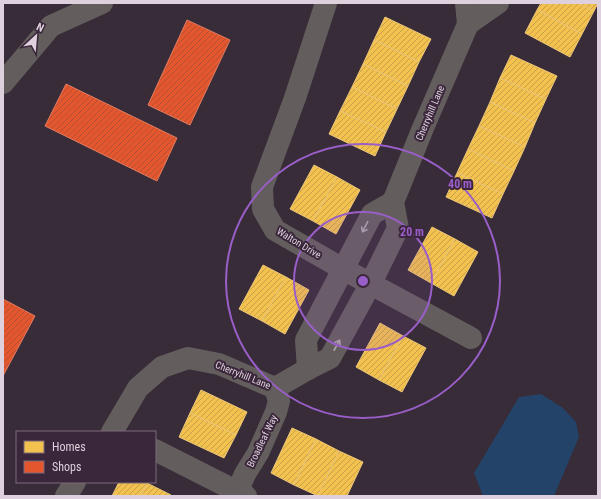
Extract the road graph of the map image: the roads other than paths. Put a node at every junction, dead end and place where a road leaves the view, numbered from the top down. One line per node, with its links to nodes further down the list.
1 (102, 3): 5 (street)
2 (326, 3): 7 (street, Walton Drive)
3 (498, 3): 4 (street, Cherryhill Lane)
4 (467, 14): 6 (street, Cherryhill Lane)
5 (3, 83)
6 (393, 202): 7 (street, one-way to 7); 8 (street, Cherryhill Lane)
7 (343, 269): 8 (street, Walton Drive); 10 (street)
8 (371, 283): 9 (street, Walton Drive); 10 (street, Cherryhill Lane, one-way to 8)
9 (471, 338)
10 (308, 369): 11 (street, Cherryhill Lane)
11 (275, 388): 12 (street, Cherryhill Lane); 15 (street, Broadleaf Way)
12 (115, 431)
13 (156, 451): 15 (street)
14 (74, 483): 16 (street)
15 (242, 494)
16 (66, 496)

